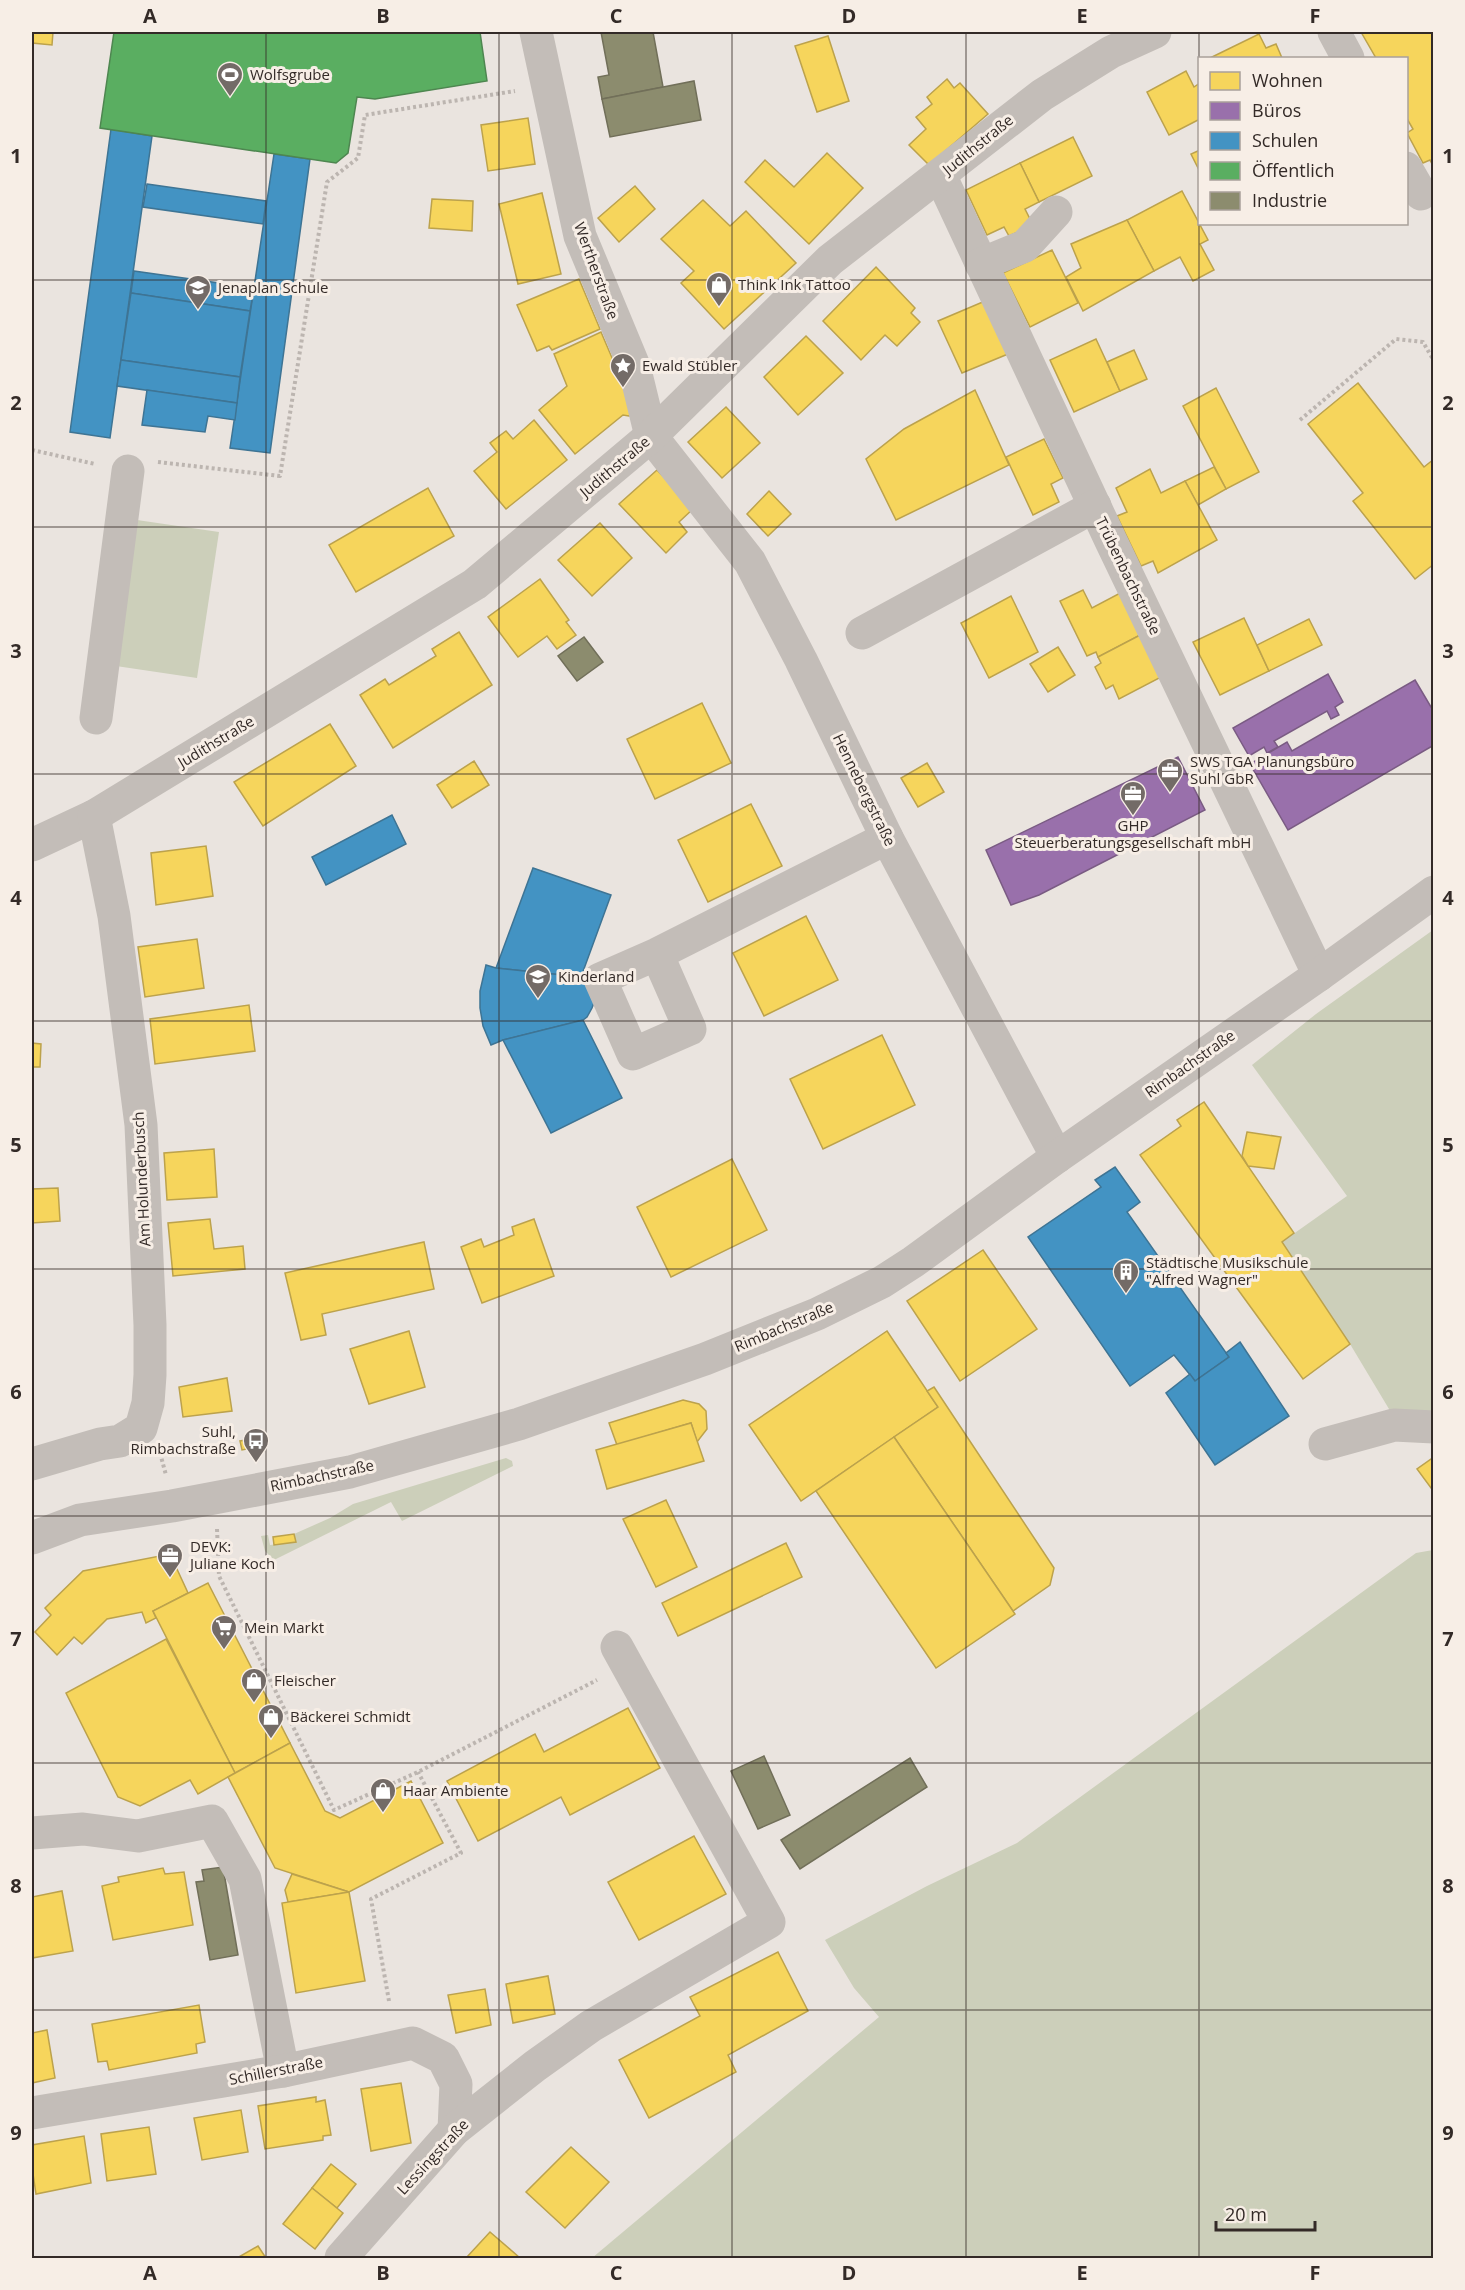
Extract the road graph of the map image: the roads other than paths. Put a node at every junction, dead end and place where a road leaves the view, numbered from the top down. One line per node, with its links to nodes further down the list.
1 (536, 32): 8 (street, Wertherstraße)
2 (1155, 32): 5 (street, Judithstraße)
3 (1334, 32): 4 (street)
4 (1347, 57)
5 (940, 175): 7 (street, Trübenbachstraße); 8 (street, Judithstraße)
6 (1056, 212): 7 (street)
7 (981, 264): 10 (street, Trübenbachstraße)
8 (651, 436): 13 (street, Judithstraße); 14 (street, Hennebergstraße)
9 (128, 471): 12 (street)
10 (1095, 506): 11 (street); 18 (street, Trübenbachstraße)
11 (862, 633)
12 (96, 718)
13 (94, 816): 15 (street, Judithstraße); 22 (street, Am Holunderbusch)
14 (888, 838): 17 (street); 19 (street, Hennebergstraße)
15 (32, 845)
16 (1434, 892): 18 (street, Rimbachstraße)
17 (657, 954)
18 (1319, 975): 19 (street, Rimbachstraße)
19 (1057, 1157): 23 (street, Rimbachstraße)
20 (1434, 1427): 21 (street)
21 (1325, 1444)
22 (32, 1464)
23 (32, 1538)
24 (622, 1656): 28 (street, Lessingstraße)
25 (32, 1833): 26 (street)
26 (283, 2071): 27 (street, Schillerstraße); 28 (street, Schillerstraße)
27 (32, 2113)
28 (453, 2130): 29 (street, Lessingstraße)
29 (341, 2259)

